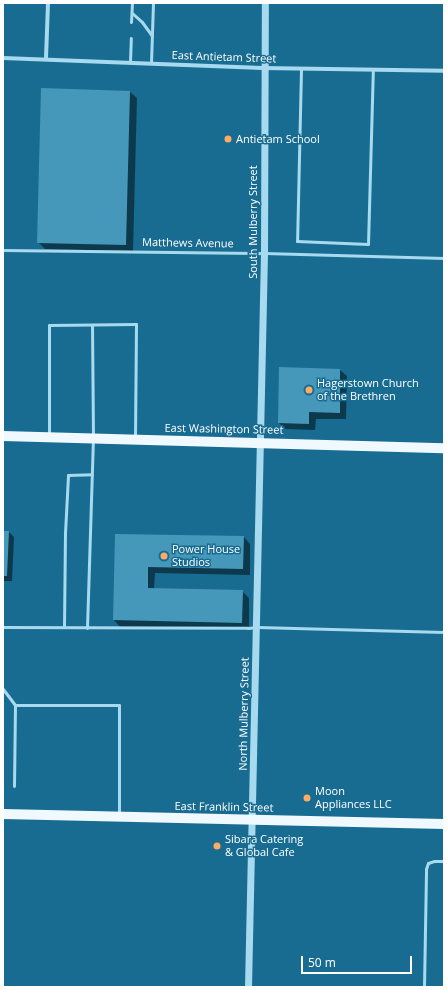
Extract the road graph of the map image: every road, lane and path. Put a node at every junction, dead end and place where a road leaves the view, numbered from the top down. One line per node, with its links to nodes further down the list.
1 (48, 3): 10 (street)
2 (132, 3): 5 (lane)
3 (153, 3): 7 (lane)
4 (265, 3): 13 (street, South Mulberry Street)
5 (132, 13): 6 (lane); 7 (lane)
6 (131, 22)
7 (152, 36): 12 (lane)
8 (131, 38): 11 (lane)
9 (3, 58): 10 (street, East Antietam Street)
10 (46, 58): 11 (street, East Antietam Street)
11 (130, 62): 12 (street, East Antietam Street)
12 (151, 63): 13 (street, East Antietam Street)
13 (263, 68): 14 (street, East Antietam Street); 18 (street, South Mulberry Street)
14 (301, 69): 15 (street, East Antietam Street); 15 (lane)
15 (373, 70): 16 (street, East Antietam Street)
16 (444, 72)
17 (3, 250): 18 (lane, Matthews Avenue)
18 (264, 253): 19 (lane, Matthews Avenue); 25 (street, South Mulberry Street)
19 (444, 258)
20 (92, 325): 22 (lane); 23 (lane); 24 (lane)
21 (3, 436): 22 (main road, East Washington Street)
22 (49, 437): 23 (main road, East Washington Street)
23 (93, 438): 24 (main road, East Washington Street); 27 (lane)
24 (135, 439): 25 (main road, East Washington Street)
25 (260, 442): 26 (main road, East Washington Street); 30 (street, North Mulberry Street)
26 (444, 448)
27 (92, 474): 29 (lane); 31 (lane)
28 (3, 626): 29 (lane)
29 (64, 627): 31 (lane)
30 (257, 627): 31 (lane); 32 (lane); 38 (street, North Mulberry Street)
31 (87, 628)
32 (444, 632)
33 (3, 689): 34 (lane)
34 (15, 705): 35 (lane); 37 (lane)
35 (14, 786)
36 (3, 814): 37 (main road, East Franklin Street)
37 (119, 817): 38 (main road, East Franklin Street)
38 (253, 820): 39 (main road, East Franklin Street); 41 (street, North Mulberry Street)
39 (444, 824)
40 (444, 861): 42 (lane)
41 (248, 987)
42 (424, 987)

